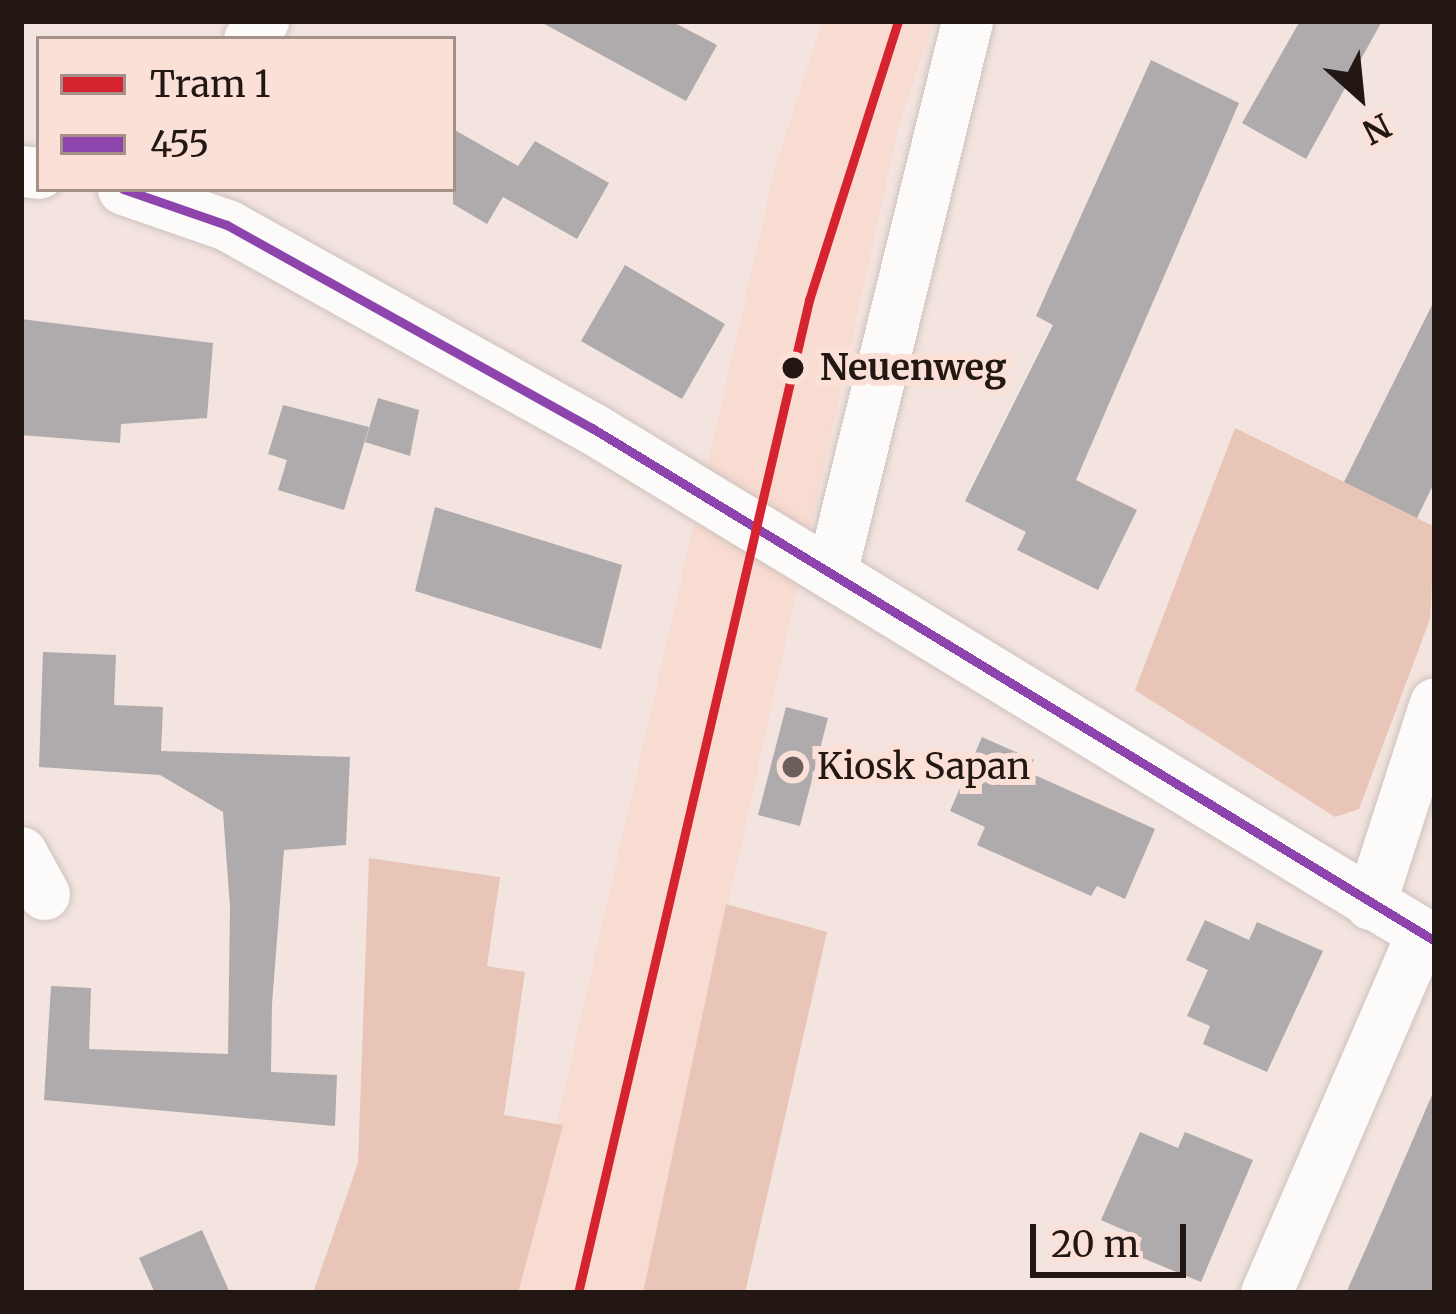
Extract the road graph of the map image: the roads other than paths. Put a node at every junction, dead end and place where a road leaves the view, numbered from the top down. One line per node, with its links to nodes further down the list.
1 (967, 21): 3 (street)
2 (139, 192): 3 (street)
3 (832, 570): 5 (street)
4 (1435, 703): 5 (street)
5 (1370, 904): 6 (street)
6 (1428, 938): 7 (street)
7 (1266, 1293)

